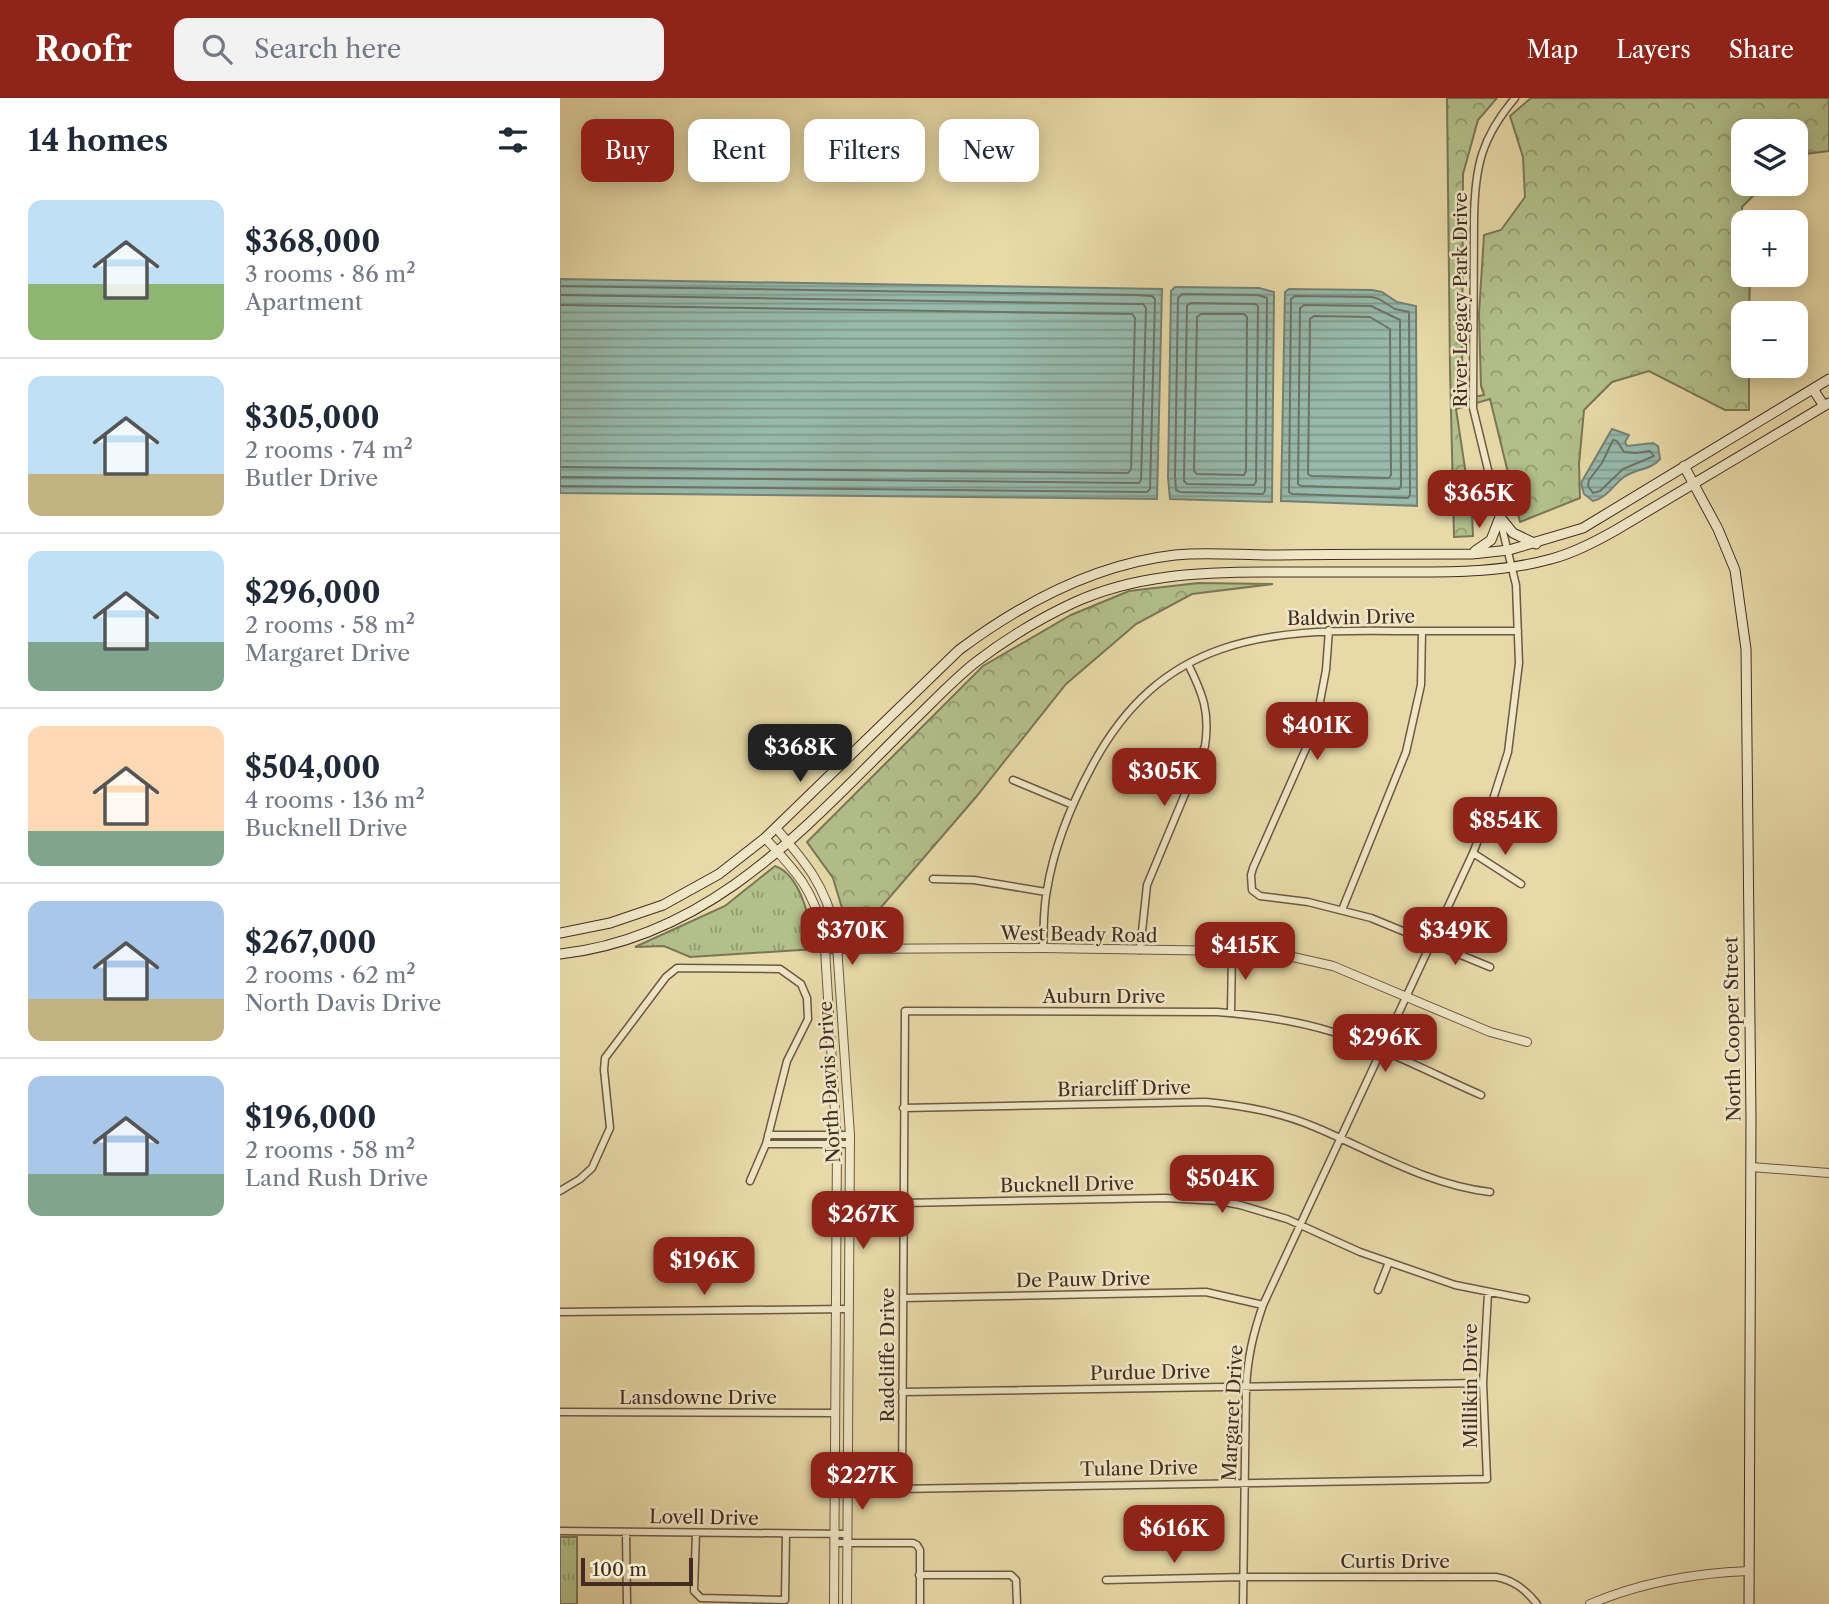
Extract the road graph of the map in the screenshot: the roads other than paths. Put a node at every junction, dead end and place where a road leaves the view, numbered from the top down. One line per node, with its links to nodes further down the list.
1 (1516, 98): 7 (street, River Legacy Park Drive)
2 (1829, 379): 3 (main road)
3 (1813, 389): 4 (main road); 5 (main road)
4 (1827, 404): 6 (main road)
5 (1684, 466): 6 (main road, North Cooper Street); 8 (main road)
6 (1693, 482): 11 (main road); 48 (main road, North Cooper Street)
7 (1500, 517): 8 (main road); 9 (street, River Legacy Park Drive); 10 (main road)
8 (1536, 544): 9 (main road)
9 (1508, 550): 10 (main road); 11 (street, Margaret Drive)
10 (1472, 554): 18 (main road)
11 (1513, 567): 14 (street, Margaret Drive); 20 (main road)
12 (1329, 630): 13 (street, Baldwin Drive); 15 (street, Baldwin Drive); 26 (street)
13 (1422, 631): 14 (street, Baldwin Drive); 26 (street)
14 (1518, 631): 22 (street, Margaret Drive)
15 (1188, 664): 17 (street, Baldwin Drive); 32 (street)
16 (1013, 780): 17 (street)
17 (1073, 805): 25 (street, Baldwin Drive)
18 (776, 828): 19 (main road); 20 (street, North Davis Drive)
19 (765, 838): 21 (street, North Davis Drive); 27 (main road)
20 (789, 843): 21 (main road); 31 (street, North Davis Drive)
21 (779, 852): 30 (street, North Davis Drive); 34 (main road)
22 (1473, 852): 24 (street); 28 (street, Margaret Drive)
23 (933, 879): 25 (street)
24 (1521, 884)
25 (1046, 892): 29 (street, Baldwin Drive)
26 (1342, 910): 28 (street)
27 (560, 933)
28 (1431, 943): 35 (street); 36 (street, Margaret Drive)
29 (1043, 948): 31 (street, West Beady Road); 32 (street, West Beady Road)
30 (825, 949): 31 (street, West Beady Road); 45 (street, North Davis Drive)
31 (836, 949): 46 (street, North Davis Drive)
32 (1140, 950): 33 (street, West Beady Road)
33 (1232, 951): 36 (street, West Beady Road); 38 (street)
34 (560, 954)
35 (1490, 967)
36 (1406, 997): 39 (street, West Beady Road); 40 (street, Margaret Drive)
37 (905, 1011): 38 (street, Auburn Drive); 42 (street, Radcliffe Drive)
38 (1231, 1013): 40 (street, Auburn Drive)
39 (1527, 1042)
40 (1381, 1051): 41 (street, Auburn Drive); 44 (street, Margaret Drive)
41 (1481, 1095)
42 (903, 1108): 44 (street, Briarcliff Drive); 53 (street, Radcliffe Drive)
43 (768, 1135): 45 (street); 47 (street); 51 (street)
44 (1340, 1138): 52 (street, Briarcliff Drive); 54 (street, Margaret Drive)
45 (837, 1140): 46 (street); 47 (street); 61 (street, North Davis Drive)
46 (850, 1140): 62 (street, North Davis Drive)
47 (766, 1144): 50 (street)
48 (1751, 1167): 49 (street); 80 (main road, North Cooper Street)
49 (1829, 1173)
50 (750, 1181)
51 (560, 1191)
52 (1490, 1192)
53 (903, 1203): 54 (street, Bucknell Drive); 58 (street, Radcliffe Drive)
54 (1300, 1226): 55 (street, Bucknell Drive); 60 (street, Margaret Drive)
55 (1389, 1262): 56 (street); 57 (street, Bucknell Drive)
56 (1378, 1290)
57 (1488, 1293): 59 (street, Bucknell Drive); 64 (street, Millikin Drive)
58 (903, 1298): 60 (street, De Pauw Drive); 66 (street, Radcliffe Drive)
59 (1526, 1299)
60 (1263, 1305): 65 (street, Margaret Drive)
61 (836, 1309): 62 (street); 63 (street); 68 (street, North Davis Drive)
62 (848, 1309): 73 (street, North Davis Drive)
63 (560, 1312)
64 (1483, 1383): 65 (street, Purdue Drive); 69 (street, Millikin Drive)
65 (1246, 1387): 66 (street, Purdue Drive); 70 (street, Margaret Drive)
66 (902, 1392): 71 (street, Radcliffe Drive)
67 (560, 1412): 68 (street, Lansdowne Drive)
68 (835, 1413): 72 (street, North Davis Drive)
69 (1487, 1479): 70 (street, Tulane Drive)
70 (1244, 1482): 71 (street, Tulane Drive); 82 (street, Margaret Drive)
71 (902, 1489): 73 (street, Tulane Drive)
72 (835, 1490): 73 (street, Tulane Drive); 78 (street, North Davis Drive)
73 (847, 1490): 79 (street, North Davis Drive)
74 (560, 1531): 75 (street, Lovell Drive)
75 (625, 1532): 76 (street, Lovell Drive); 84 (street)
76 (696, 1533): 77 (street, Lovell Drive); 77 (street)
77 (786, 1534): 78 (street, Lovell Drive)
78 (834, 1538): 79 (street, Lovell Drive); 85 (street, North Davis Drive)
79 (847, 1538): 81 (street, Lovell Drive); 86 (street, North Davis Drive)
80 (1749, 1571): 91 (street); 92 (main road, North Cooper Street)
81 (919, 1575): 87 (street, Lovell Drive); 88 (street)
82 (1244, 1577): 83 (street, Curtis Drive); 89 (street, Margaret Drive); 90 (street, Curtis Drive)
83 (1105, 1580)
84 (628, 1604)
85 (834, 1604)
86 (847, 1604)
87 (920, 1604)
88 (1017, 1604)
89 (1244, 1604)
90 (1537, 1604)
91 (1590, 1604)
92 (1749, 1604)

